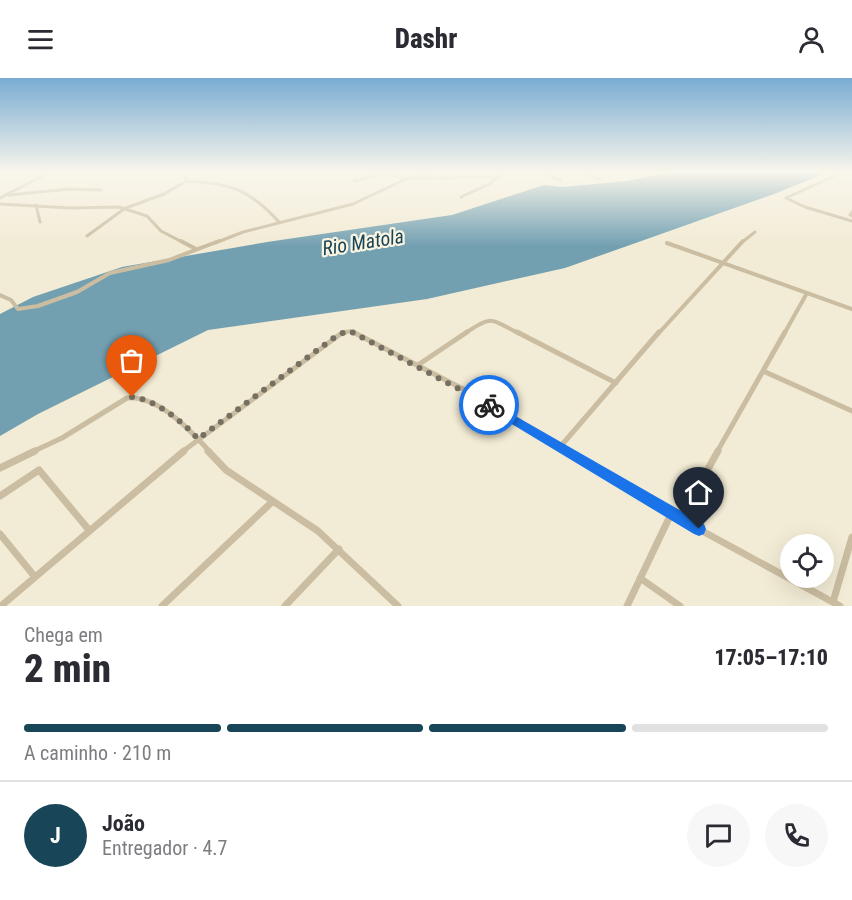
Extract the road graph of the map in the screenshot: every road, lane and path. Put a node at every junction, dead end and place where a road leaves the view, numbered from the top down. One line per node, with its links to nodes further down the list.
1 (157, 197): 7 (street)
2 (254, 197): 10 (street)
3 (368, 197): 10 (street)
4 (789, 197): 8 (street)
5 (0, 204): 6 (street)
6 (36, 206): 7 (street); 9 (street)
7 (124, 209): 12 (street); 14 (street)
8 (852, 216)
9 (40, 222)
10 (279, 222): 14 (street)
11 (755, 232): 15 (street)
12 (87, 236)
13 (667, 243): 15 (street)
14 (196, 249): 17 (street)
15 (721, 263): 16 (street); 21 (street)
16 (807, 293): 18 (street); 20 (street)
17 (0, 295)
18 (852, 309)
19 (418, 365): 21 (street); 23 (street); 24 (street)
20 (762, 371): 22 (street); 29 (street)
21 (616, 383): 24 (street)
22 (852, 411)
23 (198, 439): 25 (street); 27 (street); 30 (street)
24 (560, 447): 28 (street)
25 (0, 468)
26 (0, 496): 30 (street)
27 (273, 501): 33 (street); 38 (street)
28 (671, 514): 29 (street); 35 (street)
29 (680, 519): 36 (street)
30 (89, 530): 34 (street)
31 (0, 534): 34 (street)
32 (852, 537): 36 (street)
33 (339, 549): 39 (street); 40 (street)
34 (35, 577): 37 (street)
35 (640, 578): 41 (street); 42 (street)
36 (837, 604)
37 (1, 606)
38 (162, 606)
39 (285, 606)
40 (398, 606)
41 (627, 606)
42 (680, 606)

